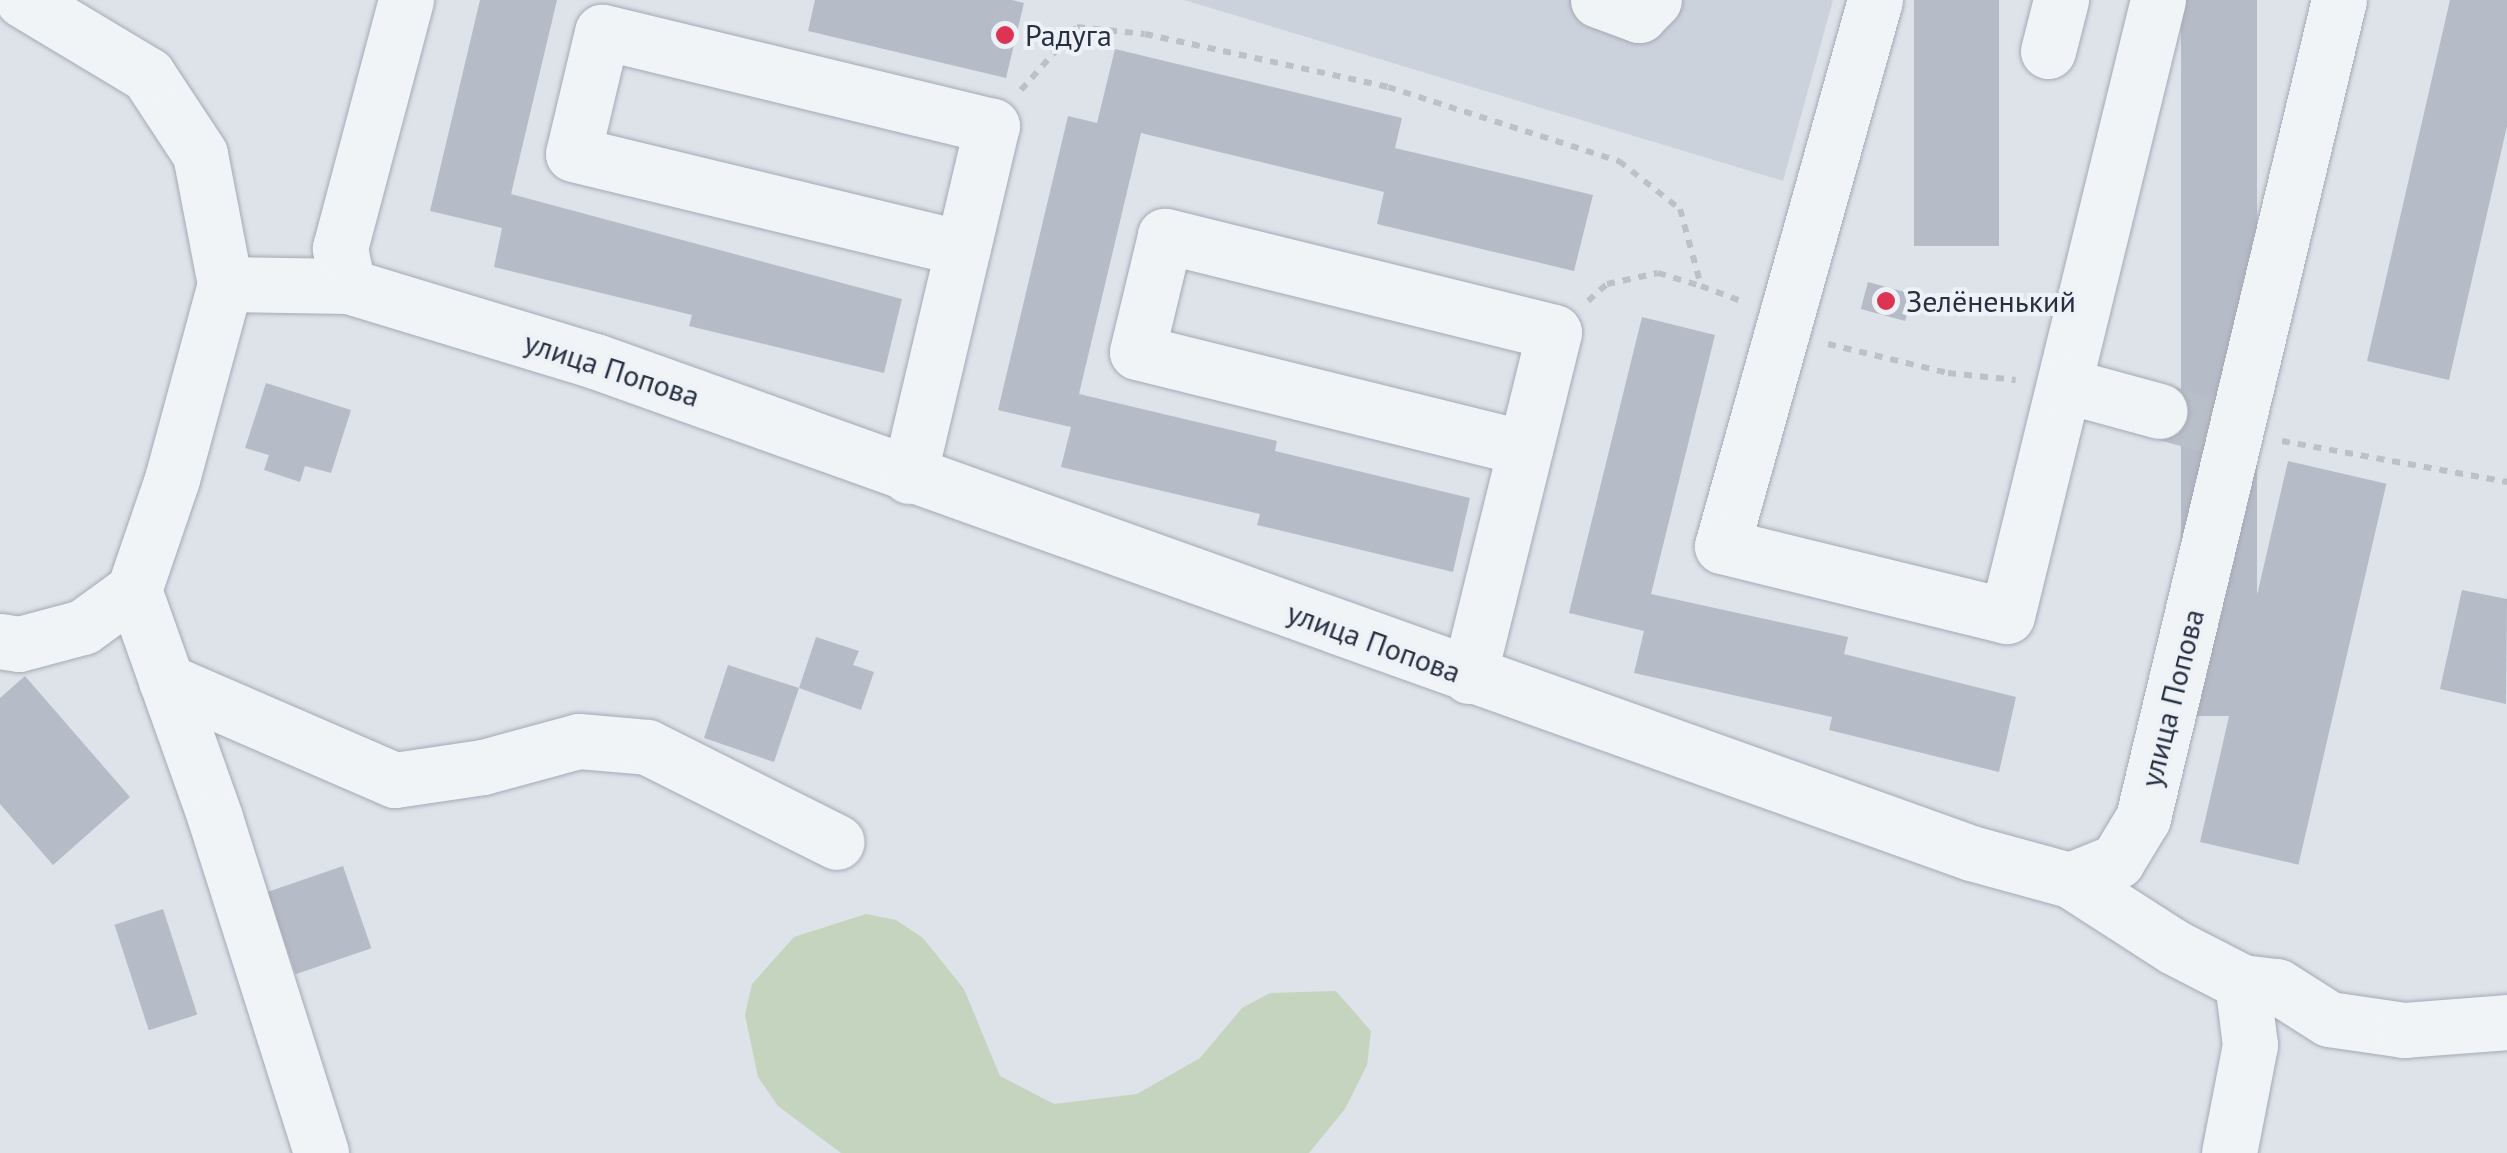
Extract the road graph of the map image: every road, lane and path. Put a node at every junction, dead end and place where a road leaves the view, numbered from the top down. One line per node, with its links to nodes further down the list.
1 (22, 0): 10 (street)
2 (406, 0): 11 (street)
3 (1598, 0): 4 (street)
4 (1654, 0)
5 (1875, 0): 13 (street)
6 (2158, 0): 15 (street)
7 (2339, 0): 17 (street, улица Попова)
8 (992, 126): 9 (street); 9 (street); 12 (path)
9 (963, 248): 19 (street)
10 (224, 284): 11 (street, улица Попова); 21 (street)
11 (348, 286): 19 (street, улица Попова)
12 (1701, 286): 13 (path); 14 (path)
13 (1783, 318): 15 (path); 15 (street)
14 (1554, 332): 18 (street); 18 (street)
15 (2064, 385): 16 (street)
16 (2160, 412)
17 (2236, 432): 20 (path); 26 (street, улица Попова)
18 (1525, 448): 23 (street)
19 (909, 476): 23 (street, улица Попова)
20 (2507, 482)
21 (134, 590): 22 (street); 24 (street)
22 (0, 641)
23 (1469, 676): 26 (street, улица Попова)
24 (166, 682): 25 (street); 29 (street)
25 (836, 842)
26 (2070, 880): 27 (street)
27 (2242, 982): 28 (street); 30 (street)
28 (2507, 1022)
29 (321, 1153)
30 (2229, 1153)

